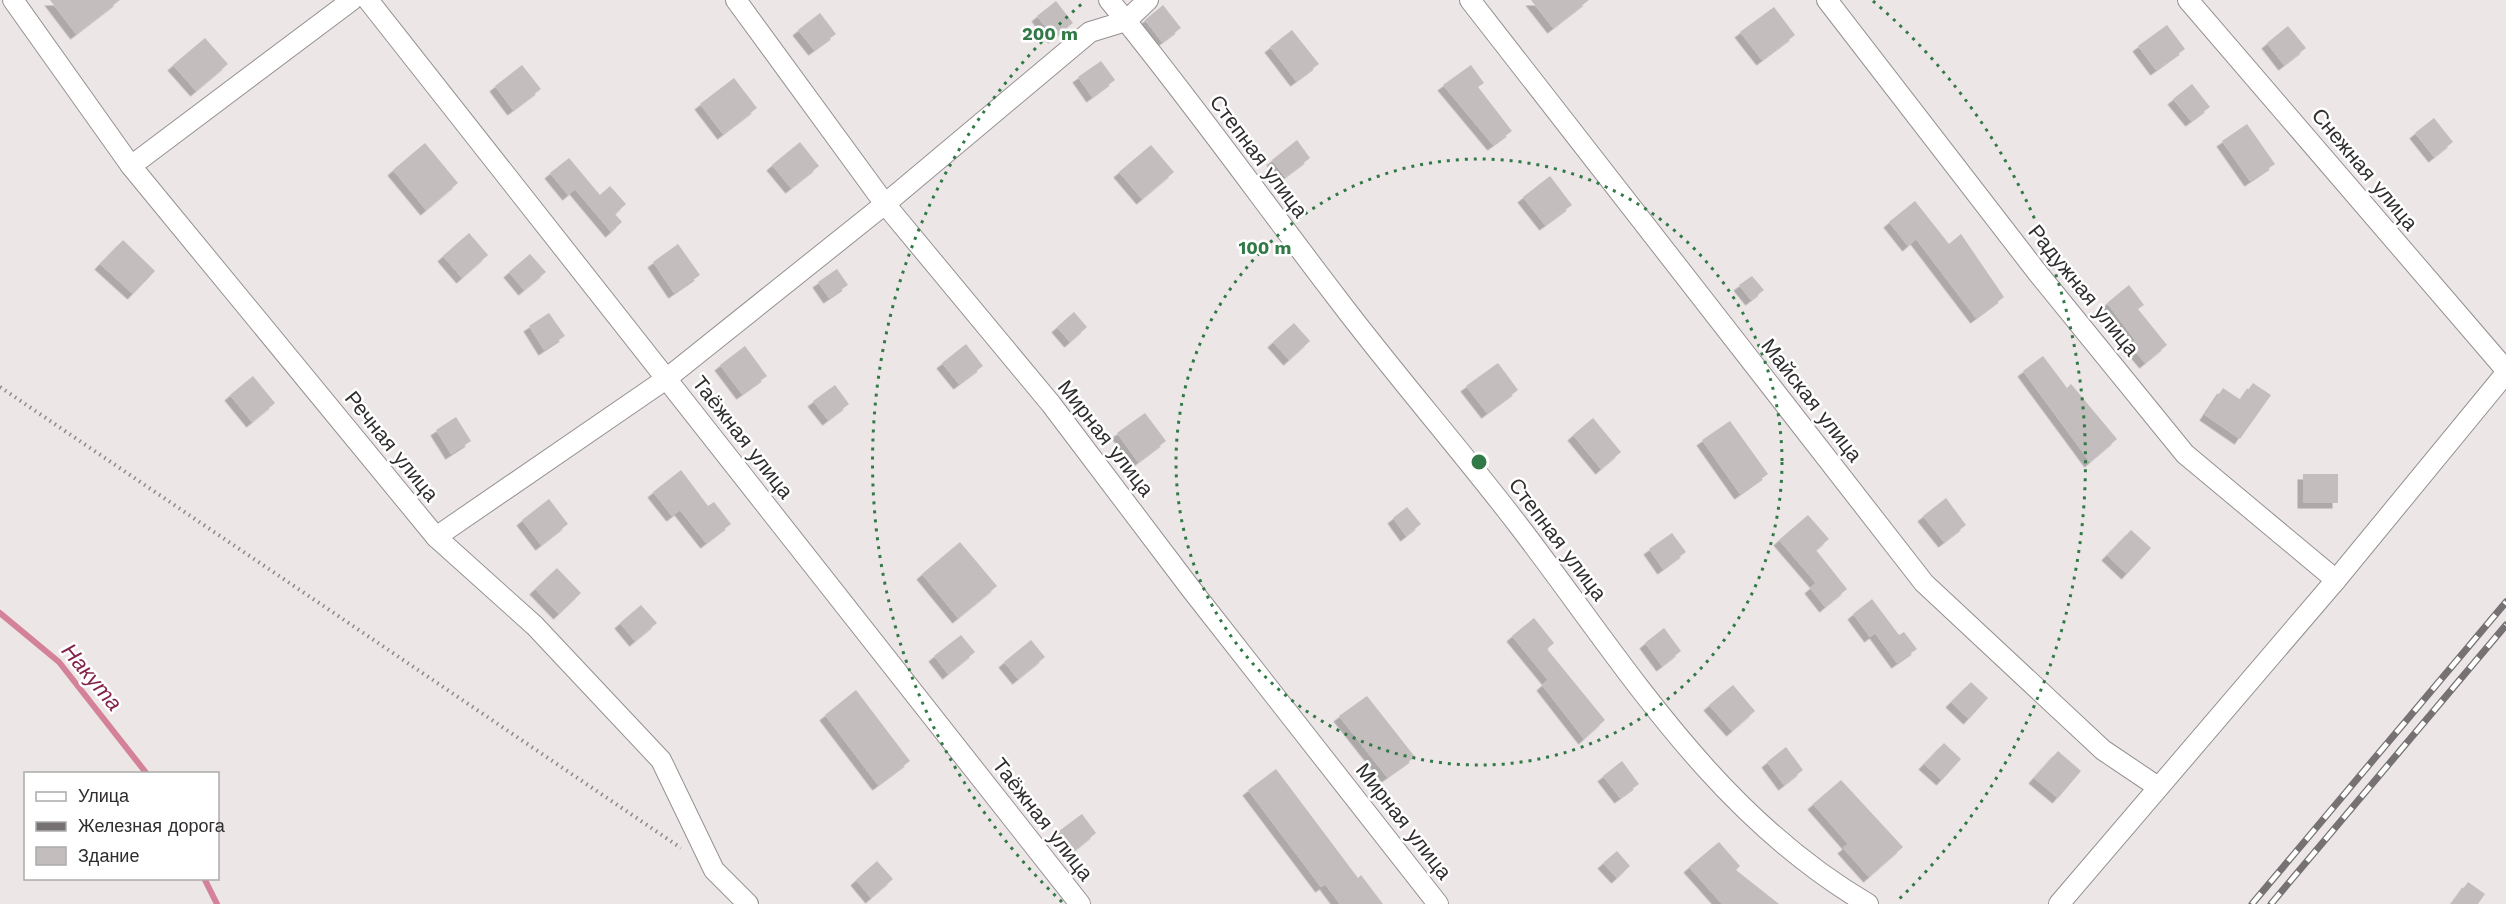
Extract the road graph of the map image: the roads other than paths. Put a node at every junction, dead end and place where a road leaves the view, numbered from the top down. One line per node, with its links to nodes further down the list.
1 (13, 0): 11 (street, Речная улица)
2 (352, 0): 11 (street)
3 (368, 0): 14 (street, Таёжная улица)
4 (736, 0): 12 (street, Мирная улица)
5 (1109, 0): 10 (street, Степная улица)
6 (1148, 0): 10 (street)
7 (1470, 0): 17 (street, Майская улица)
8 (1827, 0): 16 (street, Радужная улица)
9 (2188, 0): 13 (street, Снежная улица)
10 (1126, 21): 12 (street); 21 (street, Степная улица)
11 (131, 166): 15 (street, Речная улица)
12 (885, 204): 14 (street); 20 (street, Мирная улица)
13 (2506, 372): 16 (street)
14 (666, 379): 15 (street); 19 (street, Таёжная улица)
15 (436, 537): 18 (street, Речная улица)
16 (2336, 580): 17 (street)
17 (2158, 787): 22 (street)
18 (747, 904)
19 (1080, 904)
20 (1438, 904)
21 (1868, 904)
22 (2059, 904)

